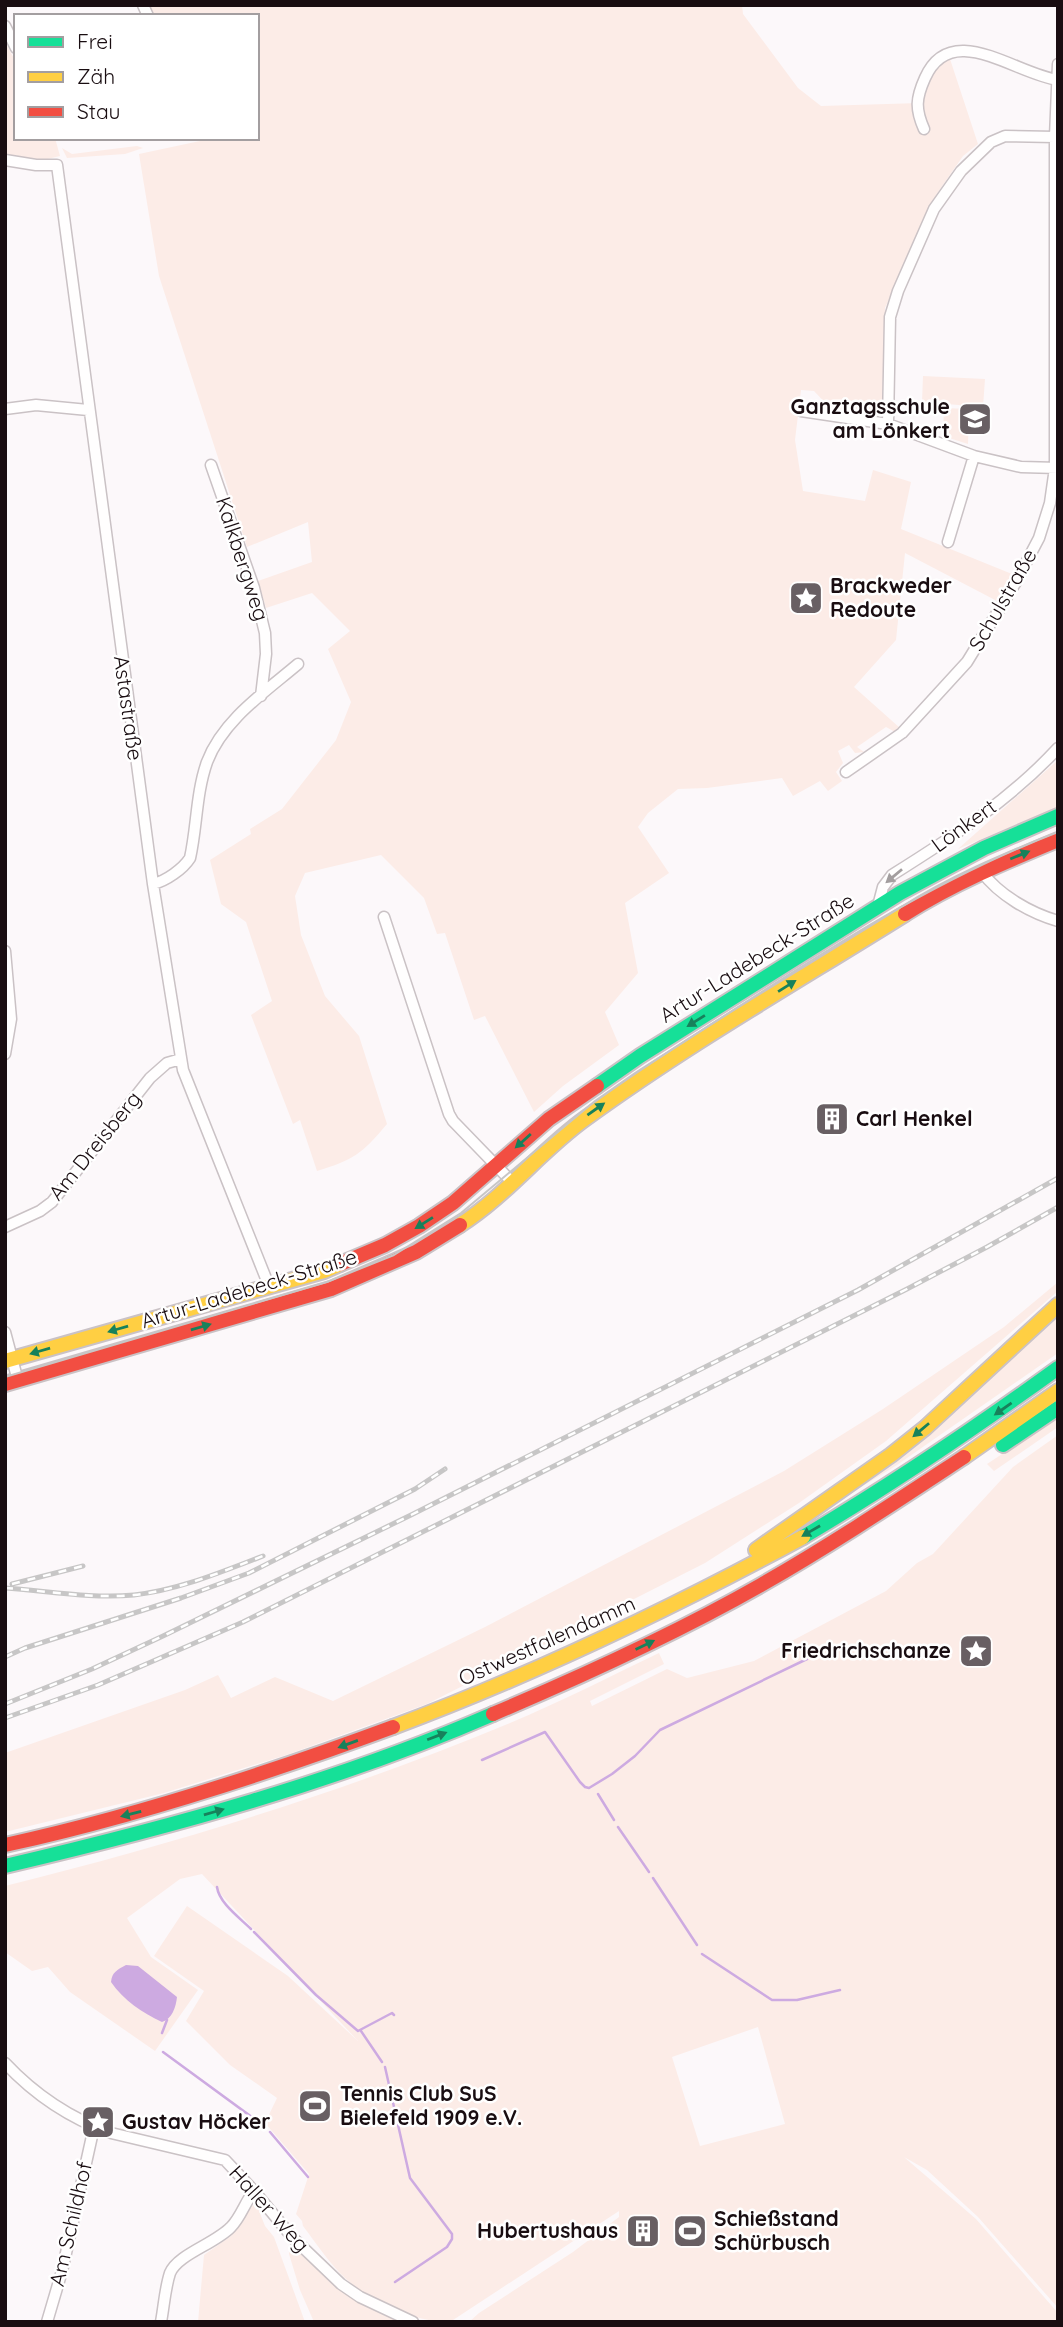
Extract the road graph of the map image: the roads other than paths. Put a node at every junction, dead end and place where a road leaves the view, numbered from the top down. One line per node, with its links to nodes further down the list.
1 (5, 26): 2 (street)
2 (14, 44)
3 (1058, 64): 4 (street, Schulstraße)
4 (1057, 80): 5 (street); 6 (street, Schulstraße)
5 (924, 129)
6 (1055, 137): 11 (street); 14 (street, Schulstraße)
7 (5, 160): 9 (street, Astastraße)
8 (5, 409): 9 (street)
9 (89, 410): 23 (street, Astastraße)
10 (801, 411): 11 (street)
11 (888, 424): 12 (street)
12 (974, 456): 14 (street); 15 (street)
13 (211, 465): 17 (street, Kalkbergweg)
14 (1056, 468): 19 (street, Schulstraße)
15 (948, 542)
16 (298, 664): 17 (street)
17 (261, 696): 23 (street)
18 (1058, 748): 24 (street, Lönkert, one-way to 24)
19 (846, 772)
20 (1058, 816): 24 (main road, Artur-Ladebeck-Straße)
21 (1058, 840): 22 (main road, Artur-Ladebeck-Straße, one-way to 21)
22 (982, 872): 26 (street); 31 (main road, Artur-Ladebeck-Straße, one-way to 22)
23 (153, 884): 29 (street, Astastraße)
24 (878, 906): 30 (main road, Artur-Ladebeck-Straße, one-way to 30)
25 (384, 918): 30 (street)
26 (1058, 921)
27 (5, 951): 28 (street)
28 (5, 1054)
29 (181, 1059): 32 (street, Am Dreisberg); 33 (street, Astastraße)
30 (498, 1165): 31 (street); 33 (main road, Artur-Ladebeck-Straße, one-way to 33)
31 (512, 1182): 38 (main road, Artur-Ladebeck-Straße, one-way to 31)
32 (5, 1227)
33 (269, 1286): 36 (main road, Artur-Ladebeck-Straße, one-way to 36)
34 (1058, 1305): 42 (main road, one-way to 42)
35 (5, 1332): 36 (street)
36 (9, 1360): 38 (street, Artur-Ladebeck-Straße)
37 (1058, 1368): 42 (main road, Ostwestfalendamm, one-way to 42)
38 (12, 1382)
39 (1058, 1391): 41 (main road, Ostwestfalendamm)
40 (1058, 1408): 41 (main road)
41 (842, 1537): 44 (main road, Ostwestfalendamm, one-way to 41)
42 (458, 1704): 43 (main road, Ostwestfalendamm, one-way to 43)
43 (5, 1845)
44 (5, 1866)
45 (5, 2063): 46 (street, Haller Weg)
46 (94, 2127): 47 (street, Haller Weg); 48 (street, Am Schildhof)
47 (254, 2191): 49 (street); 50 (street, Haller Weg)
48 (47, 2322)
49 (161, 2322)
50 (414, 2322)

